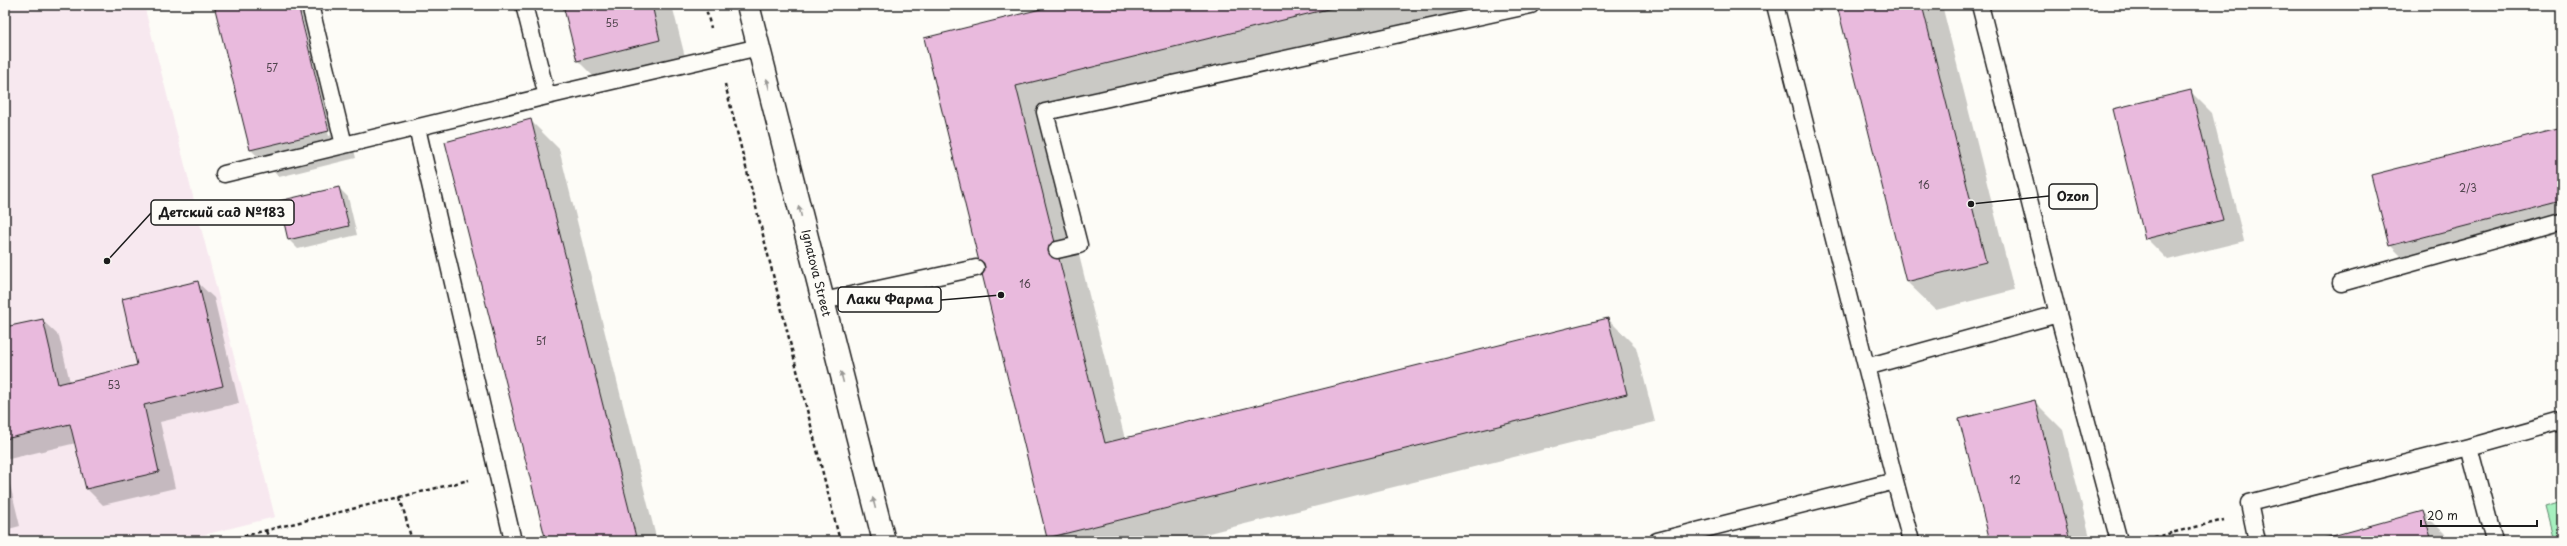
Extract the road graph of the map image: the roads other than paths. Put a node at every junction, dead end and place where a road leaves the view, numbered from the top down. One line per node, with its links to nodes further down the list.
1 (310, 5): 10 (lane)
2 (524, 5): 8 (lane)
3 (748, 5): 7 (street, Ignatova Street)
4 (1531, 5): 13 (lane)
5 (1775, 5): 18 (lane)
6 (1980, 5): 17 (lane)
7 (759, 47): 8 (lane); 16 (street, Ignatova Street, one-way to 7)
8 (547, 96): 9 (lane)
9 (417, 128): 10 (lane); 22 (lane)
10 (344, 145): 11 (lane)
11 (224, 174)
12 (2562, 221): 15 (lane)
13 (1057, 250)
14 (976, 268): 16 (lane)
15 (2341, 283)
16 (823, 301): 23 (street, Ignatova Street, one-way to 16)
17 (2058, 314): 18 (lane); 26 (lane)
18 (1866, 367): 21 (lane)
19 (2562, 421): 20 (lane)
20 (2469, 447): 27 (lane); 28 (lane)
21 (1895, 481): 24 (lane); 25 (lane)
22 (513, 541)
23 (884, 541)
24 (1657, 541)
25 (1911, 541)
26 (2119, 541)
27 (2257, 541)
28 (2494, 541)

